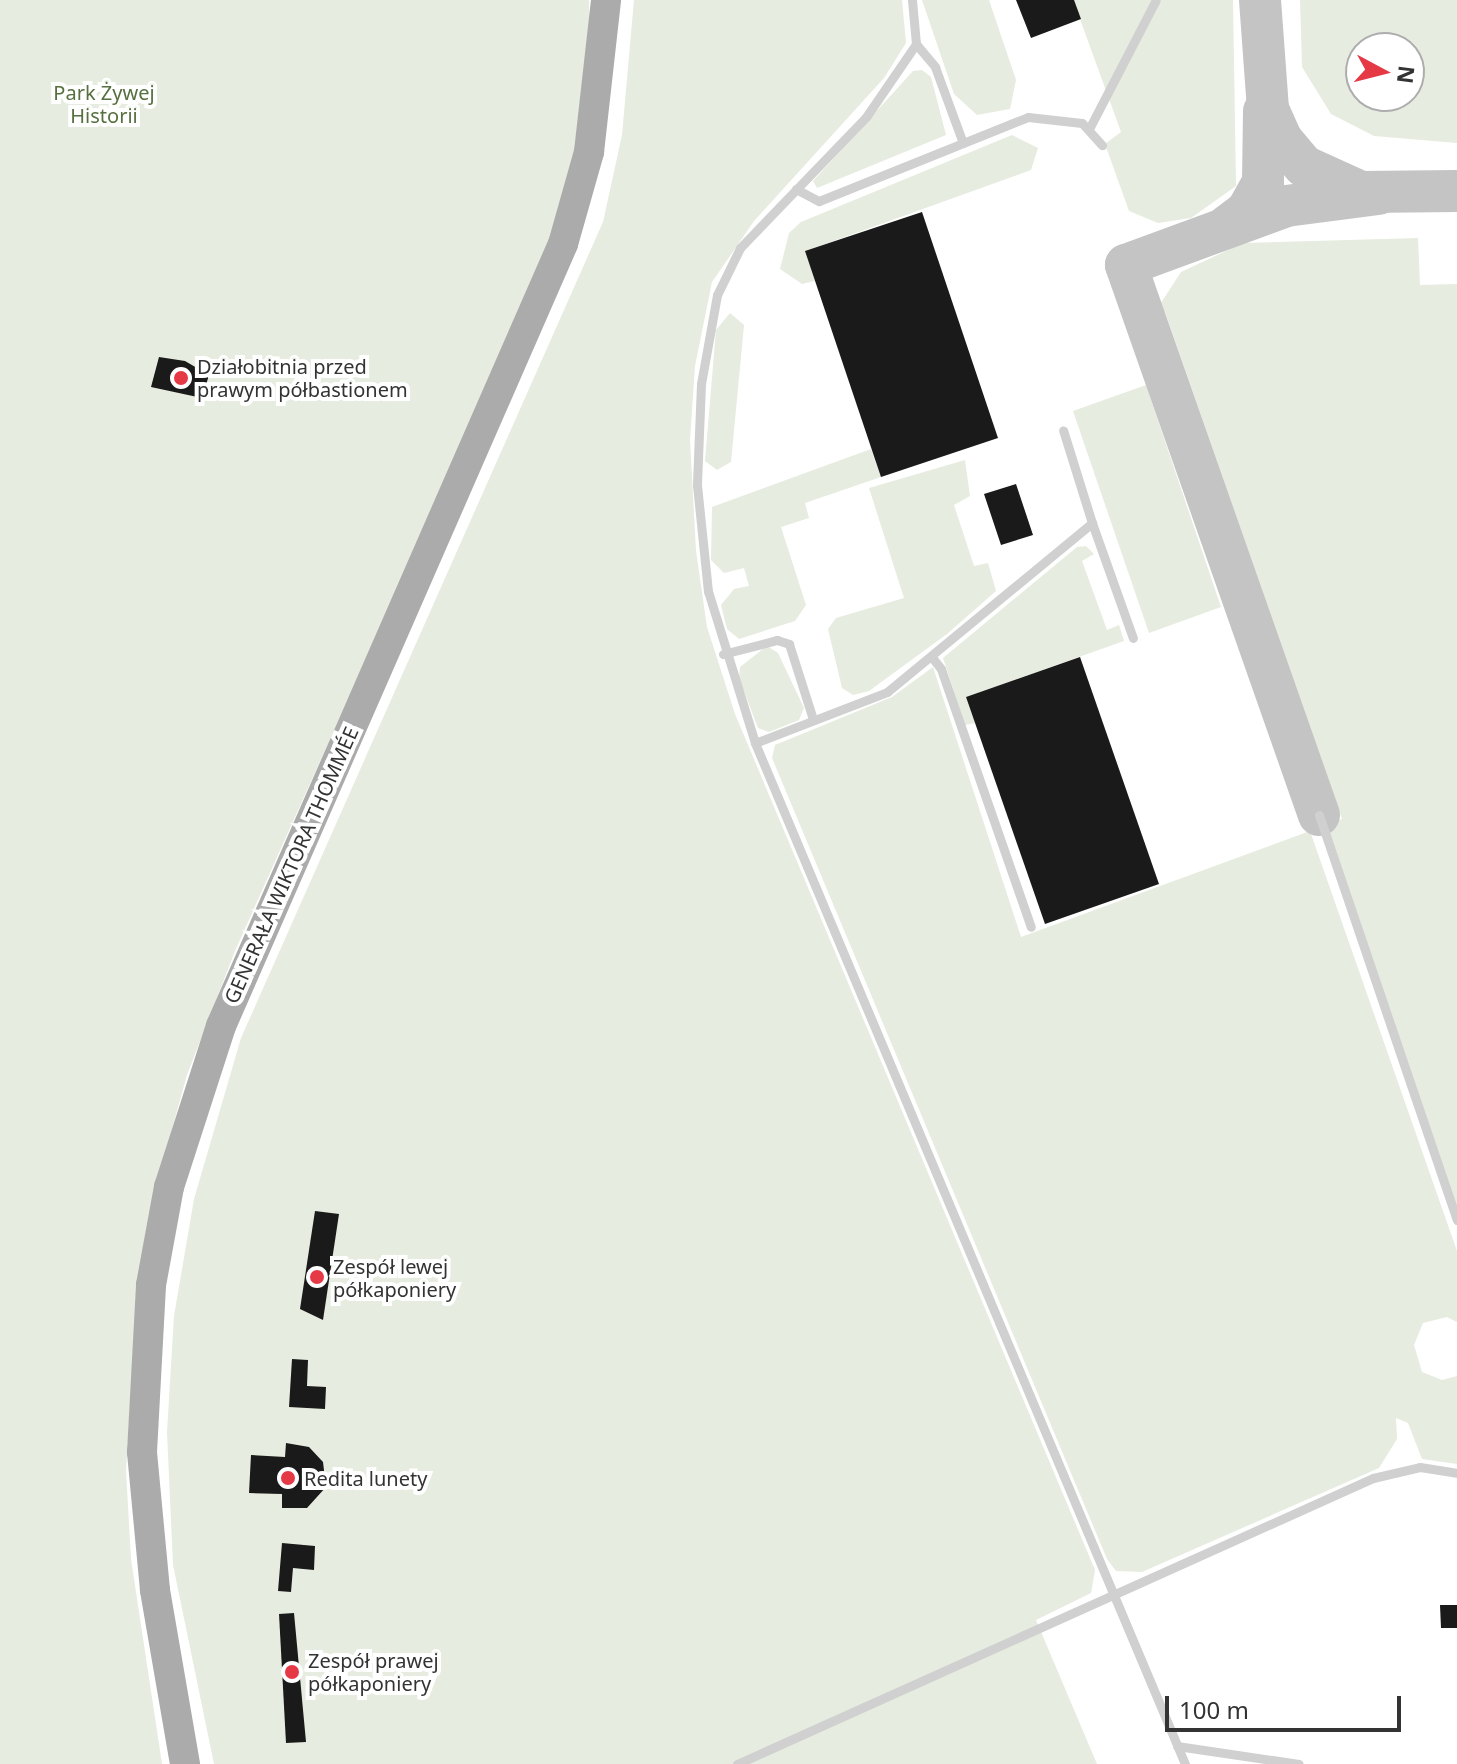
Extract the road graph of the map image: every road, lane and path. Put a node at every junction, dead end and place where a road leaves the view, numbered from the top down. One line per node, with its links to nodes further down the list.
1 (606, 0): 22 (main road, GENERAŁA WIKTORA THOMMÉE)
2 (912, 0): 4 (lane)
3 (1156, 0): 5 (lane)
4 (916, 44): 6 (lane); 8 (lane)
5 (1089, 129): 6 (lane); 7 (lane)
6 (963, 143): 8 (lane)
7 (1102, 145)
8 (796, 189): 12 (lane)
9 (1063, 430): 10 (lane)
10 (1092, 523): 11 (lane); 13 (lane)
11 (1133, 638)
12 (723, 654): 14 (lane); 15 (lane)
13 (931, 656): 14 (lane); 17 (lane)
14 (813, 719): 15 (lane)
15 (755, 743): 20 (lane)
16 (1319, 815): 18 (lane)
17 (1031, 927)
18 (1457, 1220)
19 (1457, 1473): 20 (lane)
20 (1114, 1594): 21 (lane); 23 (lane)
21 (1177, 1746): 24 (lane); 25 (lane)
22 (185, 1764)
23 (737, 1764)
24 (1185, 1764)
25 (1299, 1764)

